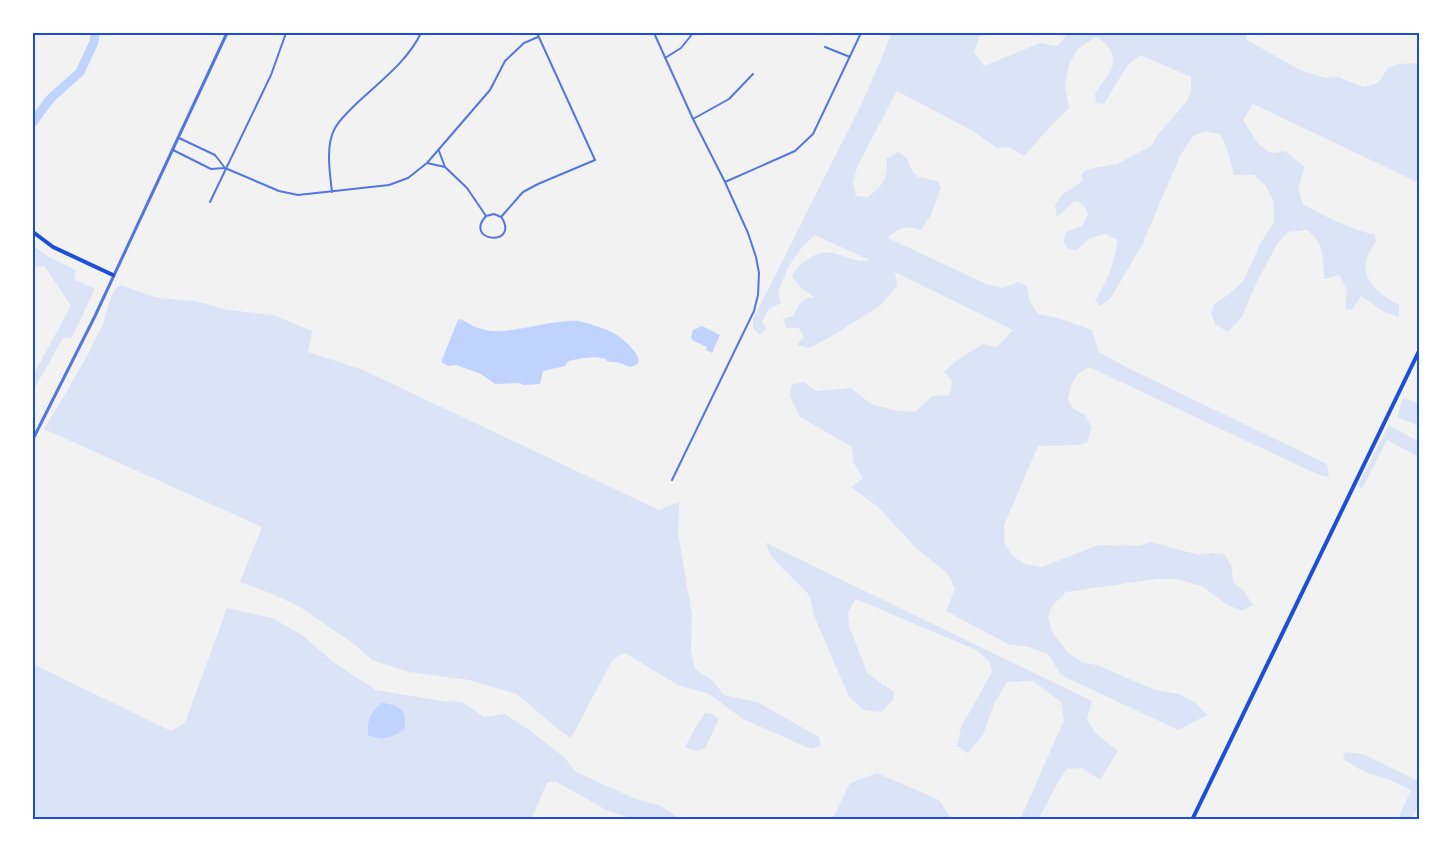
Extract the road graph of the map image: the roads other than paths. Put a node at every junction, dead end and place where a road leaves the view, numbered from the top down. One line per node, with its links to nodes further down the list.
1 (227, 33): 13 (street)
2 (286, 33): 18 (street)
3 (422, 33): 20 (street)
4 (654, 33): 10 (street)
5 (693, 33): 10 (street)
6 (861, 33): 9 (street)
7 (538, 35): 15 (street); 23 (street)
8 (825, 47): 9 (street)
9 (850, 57): 19 (street)
10 (665, 58): 12 (street)
11 (753, 74): 12 (street)
12 (693, 119): 19 (street)
13 (179, 138): 14 (street); 18 (street)
14 (173, 150): 18 (street); 25 (street)
15 (438, 150): 16 (street); 17 (street)
16 (427, 163): 17 (street); 20 (street)
17 (445, 167): 22 (street)
18 (225, 168): 20 (street); 21 (street)
19 (725, 182): 28 (street)
20 (332, 192)
21 (210, 202)
22 (486, 216): 23 (street); 23 (street)
23 (501, 217)
24 (33, 232): 25 (main road)
25 (113, 275): 27 (street)
26 (1419, 351): 29 (main road)
27 (33, 439)
28 (672, 480)
29 (1192, 820)

